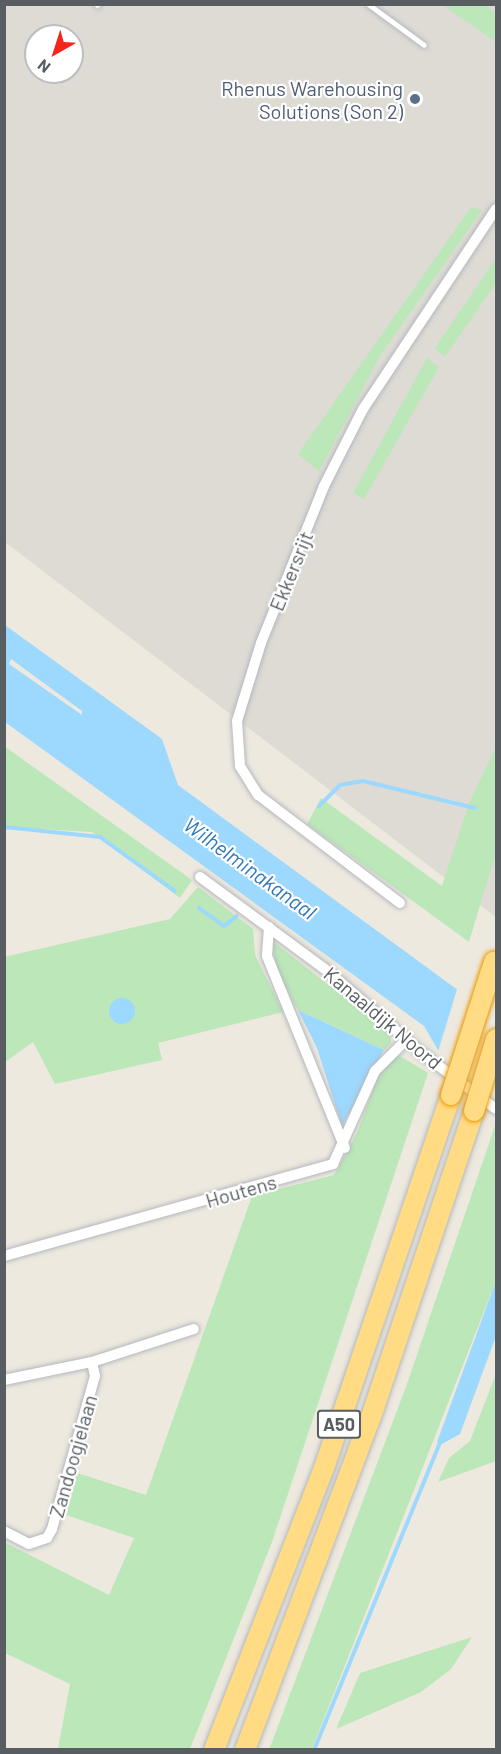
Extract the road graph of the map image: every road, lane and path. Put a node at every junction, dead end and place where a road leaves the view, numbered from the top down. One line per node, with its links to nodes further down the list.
1 (369, 4): 2 (lane)
2 (424, 45)
3 (496, 209): 5 (street, Ekkersrijt)
4 (200, 877): 6 (street, Kanaaldijk Noord)
5 (400, 903)
6 (269, 927): 8 (street, Kanaaldijk Noord); 11 (street)
7 (495, 957): 17 (highway, A50, bridge)
8 (407, 1039): 10 (street, Kanaaldijk Noord); 11 (street, Houtens)
9 (496, 1039): 18 (highway, A50, bridge)
10 (496, 1109)
11 (345, 1148): 12 (street, Houtens)
12 (4, 1256)
13 (194, 1329): 14 (street, Zandoogjelaan)
14 (92, 1362): 15 (street, Zandoogjelaan); 16 (street, Zandoogjelaan)
15 (4, 1380)
16 (4, 1532)
17 (214, 1749)
18 (245, 1749)

